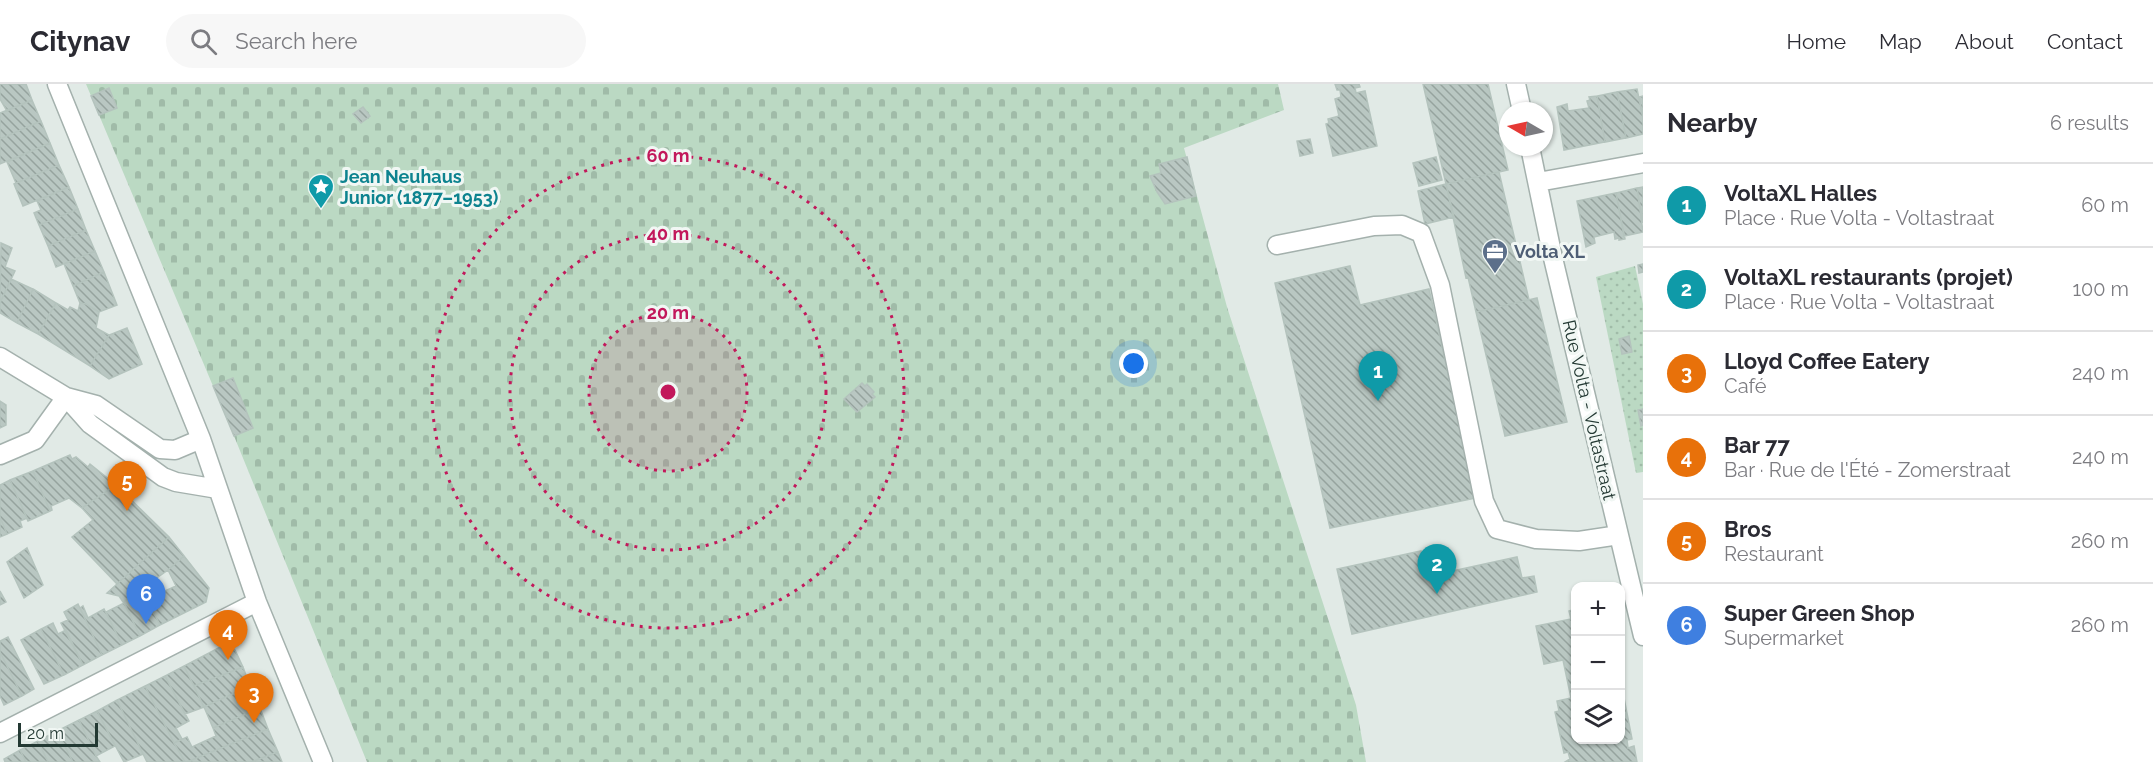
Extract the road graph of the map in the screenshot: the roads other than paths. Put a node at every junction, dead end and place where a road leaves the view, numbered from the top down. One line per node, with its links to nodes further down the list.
1 (57, 84): 10 (street)
2 (1516, 84): 3 (street)
3 (1520, 102)
4 (1532, 156): 6 (street, Rue Volta - Voltastraat)
5 (1643, 163): 6 (street)
6 (1538, 182): 13 (street, Rue Volta - Voltastraat)
7 (1277, 245): 13 (street)
8 (0, 357): 9 (street)
9 (66, 397): 10 (street); 11 (street); 12 (street)
10 (201, 439): 12 (street)
11 (0, 455)
12 (218, 489): 15 (street)
13 (1619, 535): 14 (street, Rue Volta - Voltastraat)
14 (1635, 571): 16 (street, Rue Volta - Voltastraat)
15 (257, 602): 17 (street); 18 (street)
16 (1643, 636)
17 (0, 733)
18 (323, 762)

